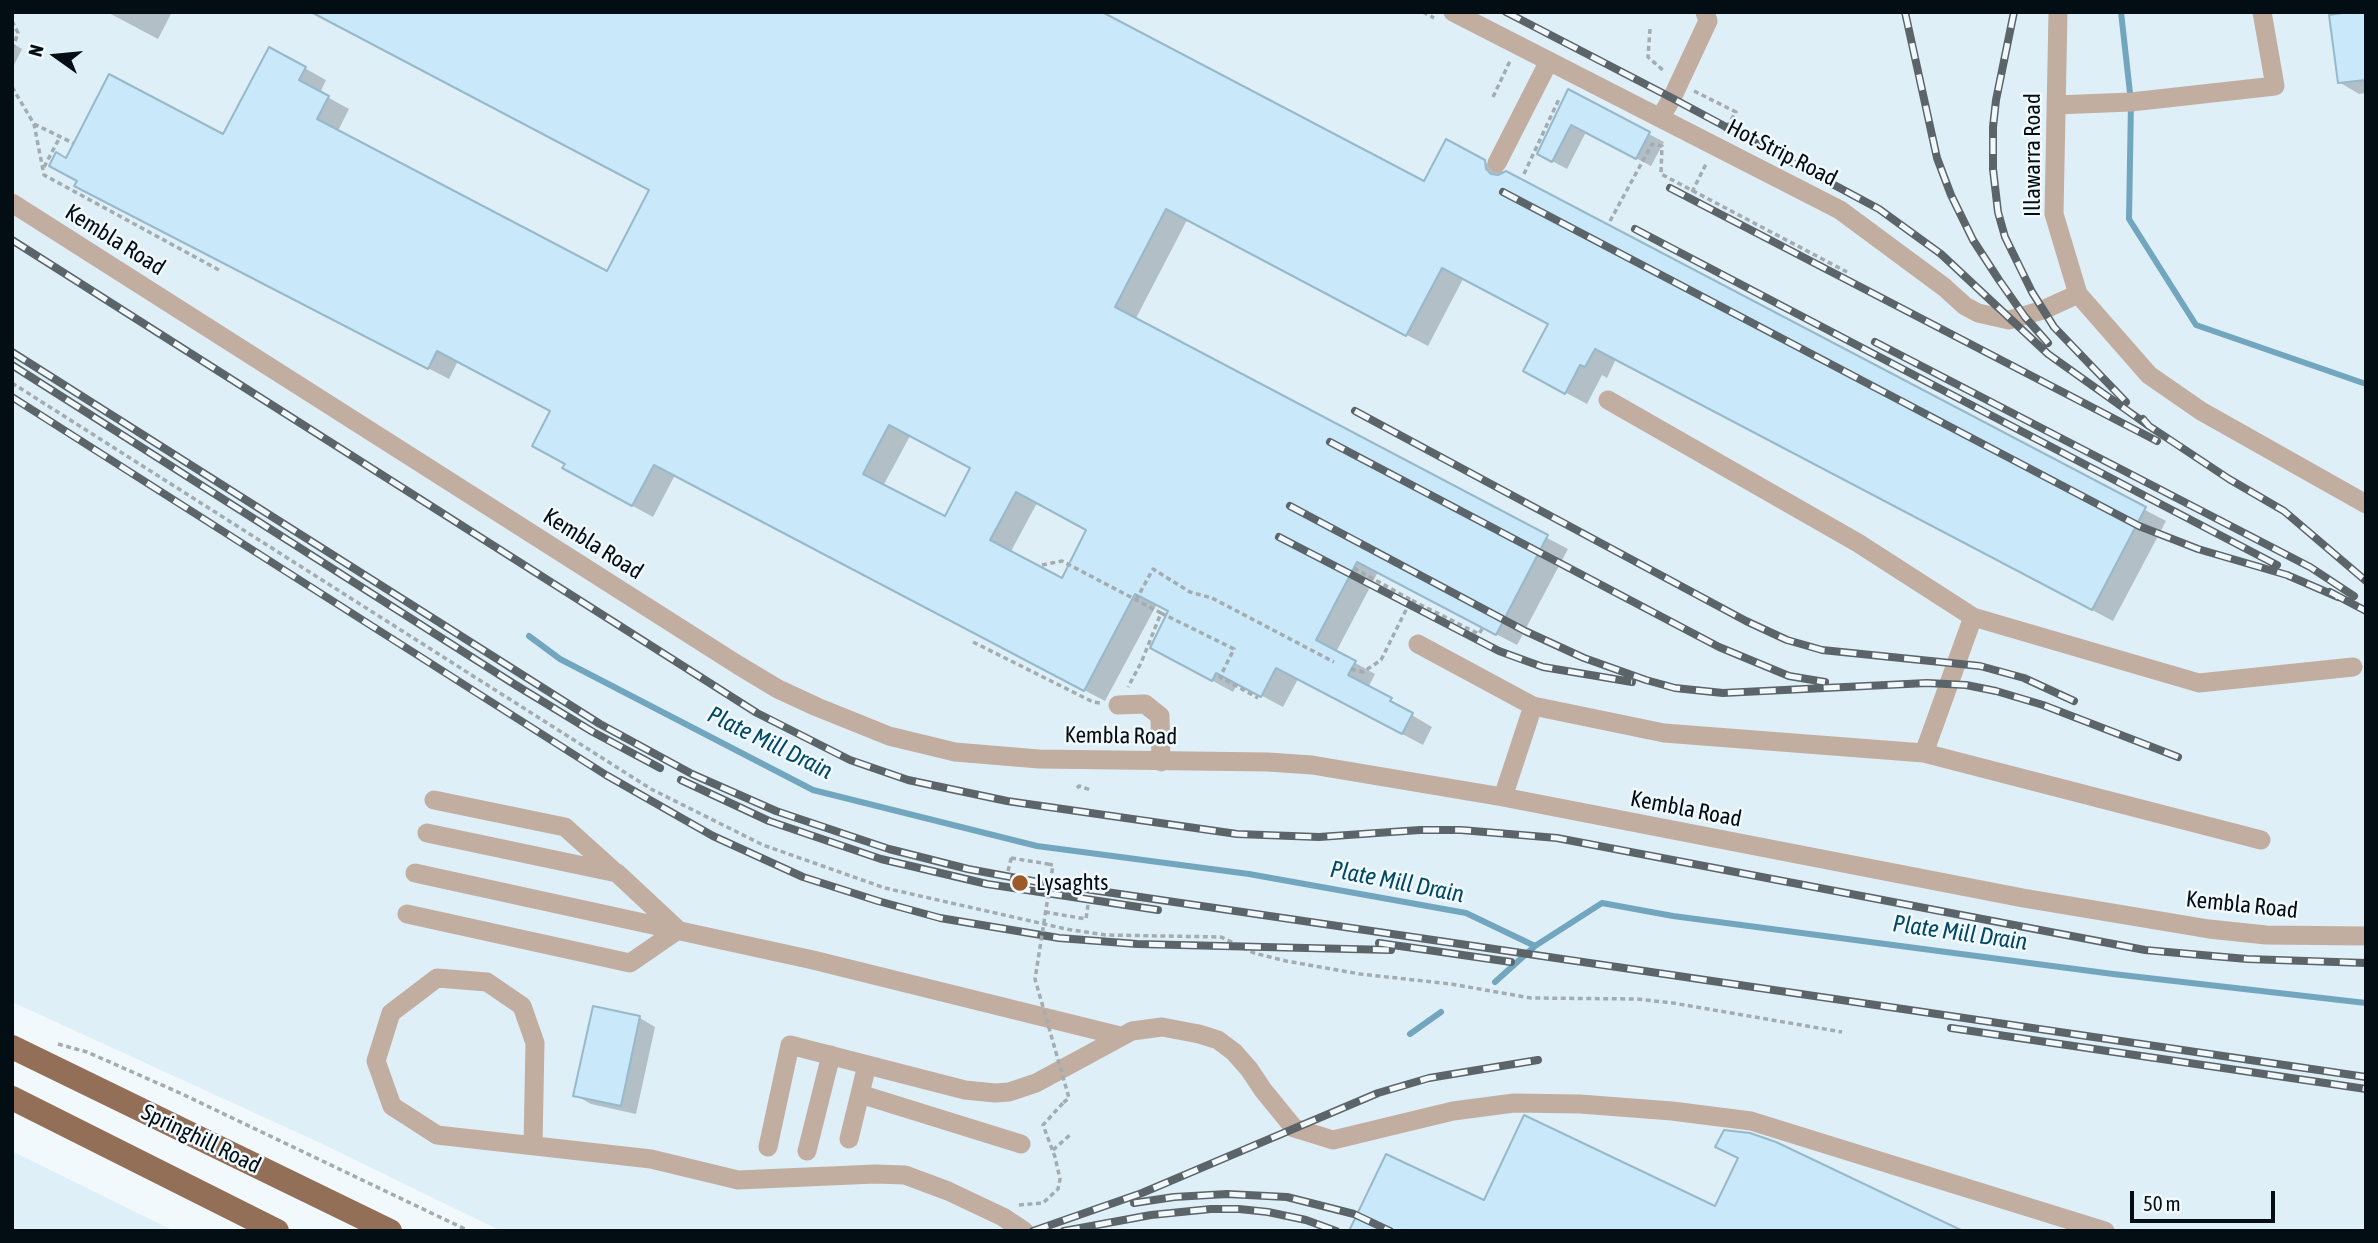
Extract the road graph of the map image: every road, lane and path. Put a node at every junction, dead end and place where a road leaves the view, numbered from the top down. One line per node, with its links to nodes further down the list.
1 (1453, 12): 8 (street, Hot Strip Road)
2 (1705, 12): 9 (street)
3 (2058, 12): 12 (street, Illawarra Road)
4 (2262, 12): 12 (street)
5 (12, 21): 7 (path)
6 (1650, 29): 9 (path)
7 (12, 50)
8 (1549, 61): 13 (street, Hot Strip Road); 18 (street)
9 (1678, 83): 13 (street); 17 (path)
10 (12, 87): 14 (path)
11 (1559, 99): 20 (path)
12 (2056, 105): 26 (street, Illawarra Road)
13 (1660, 118): 17 (street, Hot Strip Road)
14 (34, 124): 15 (path); 19 (path)
15 (60, 137): 16 (path); 19 (path)
16 (73, 143)
17 (1716, 146): 21 (path); 26 (street, Hot Strip Road)
18 (1497, 163)
19 (43, 169): 24 (path)
20 (1524, 174)
21 (1692, 192): 23 (path); 25 (path)
22 (12, 203): 44 (street, Kembla Road)
23 (1610, 221)
24 (219, 270)
25 (1847, 272)
26 (2078, 294): 29 (street)
27 (12, 383): 59 (path)
28 (1608, 400): 35 (street)
29 (2366, 504)
30 (1042, 565): 32 (path)
31 (1354, 568): 33 (path)
32 (1136, 600): 34 (path); 38 (path)
33 (1411, 600)
34 (1161, 613): 40 (path); 41 (path)
35 (1973, 617): 39 (street); 43 (street)
36 (973, 642): 41 (path)
37 (1418, 644): 42 (street)
38 (1334, 662)
39 (2353, 667)
40 (1258, 698)
41 (1118, 705): 44 (street)
42 (1533, 706): 43 (street); 47 (street)
43 (1924, 753): 50 (street)
44 (1161, 762): 47 (street, Kembla Road)
45 (1077, 788): 46 (path)
46 (1091, 790)
47 (1503, 797): 58 (street, Kembla Road)
48 (433, 800): 53 (street)
49 (427, 833): 53 (street)
50 (2261, 840)
51 (1008, 871): 55 (path, bridge)
52 (415, 873): 57 (street)
53 (617, 873): 57 (street)
54 (1088, 905): 55 (path)
55 (1045, 912): 72 (path, bridge)
56 (407, 914): 57 (street)
57 (678, 930): 60 (street)
58 (2366, 936)
59 (1842, 1032)
60 (1120, 1037): 64 (street); 79 (street)
61 (54, 1043): 77 (path)
62 (12, 1047): 76 (main road, Springhill Road)
63 (831, 1055): 64 (street); 71 (street); 73 (street)
64 (867, 1065): 65 (street)
65 (860, 1094): 68 (street); 69 (street)
66 (12, 1098): 75 (main road, Springhill Road)
67 (1072, 1134): 72 (path)
68 (849, 1139)
69 (1021, 1144)
70 (533, 1145): 70 (street); 78 (street)
71 (768, 1147)
72 (1053, 1150): 74 (path)
73 (807, 1151)
74 (1010, 1206)
75 (277, 1231)
76 (390, 1231)
77 (469, 1231)
78 (1024, 1231)
79 (2105, 1231)

